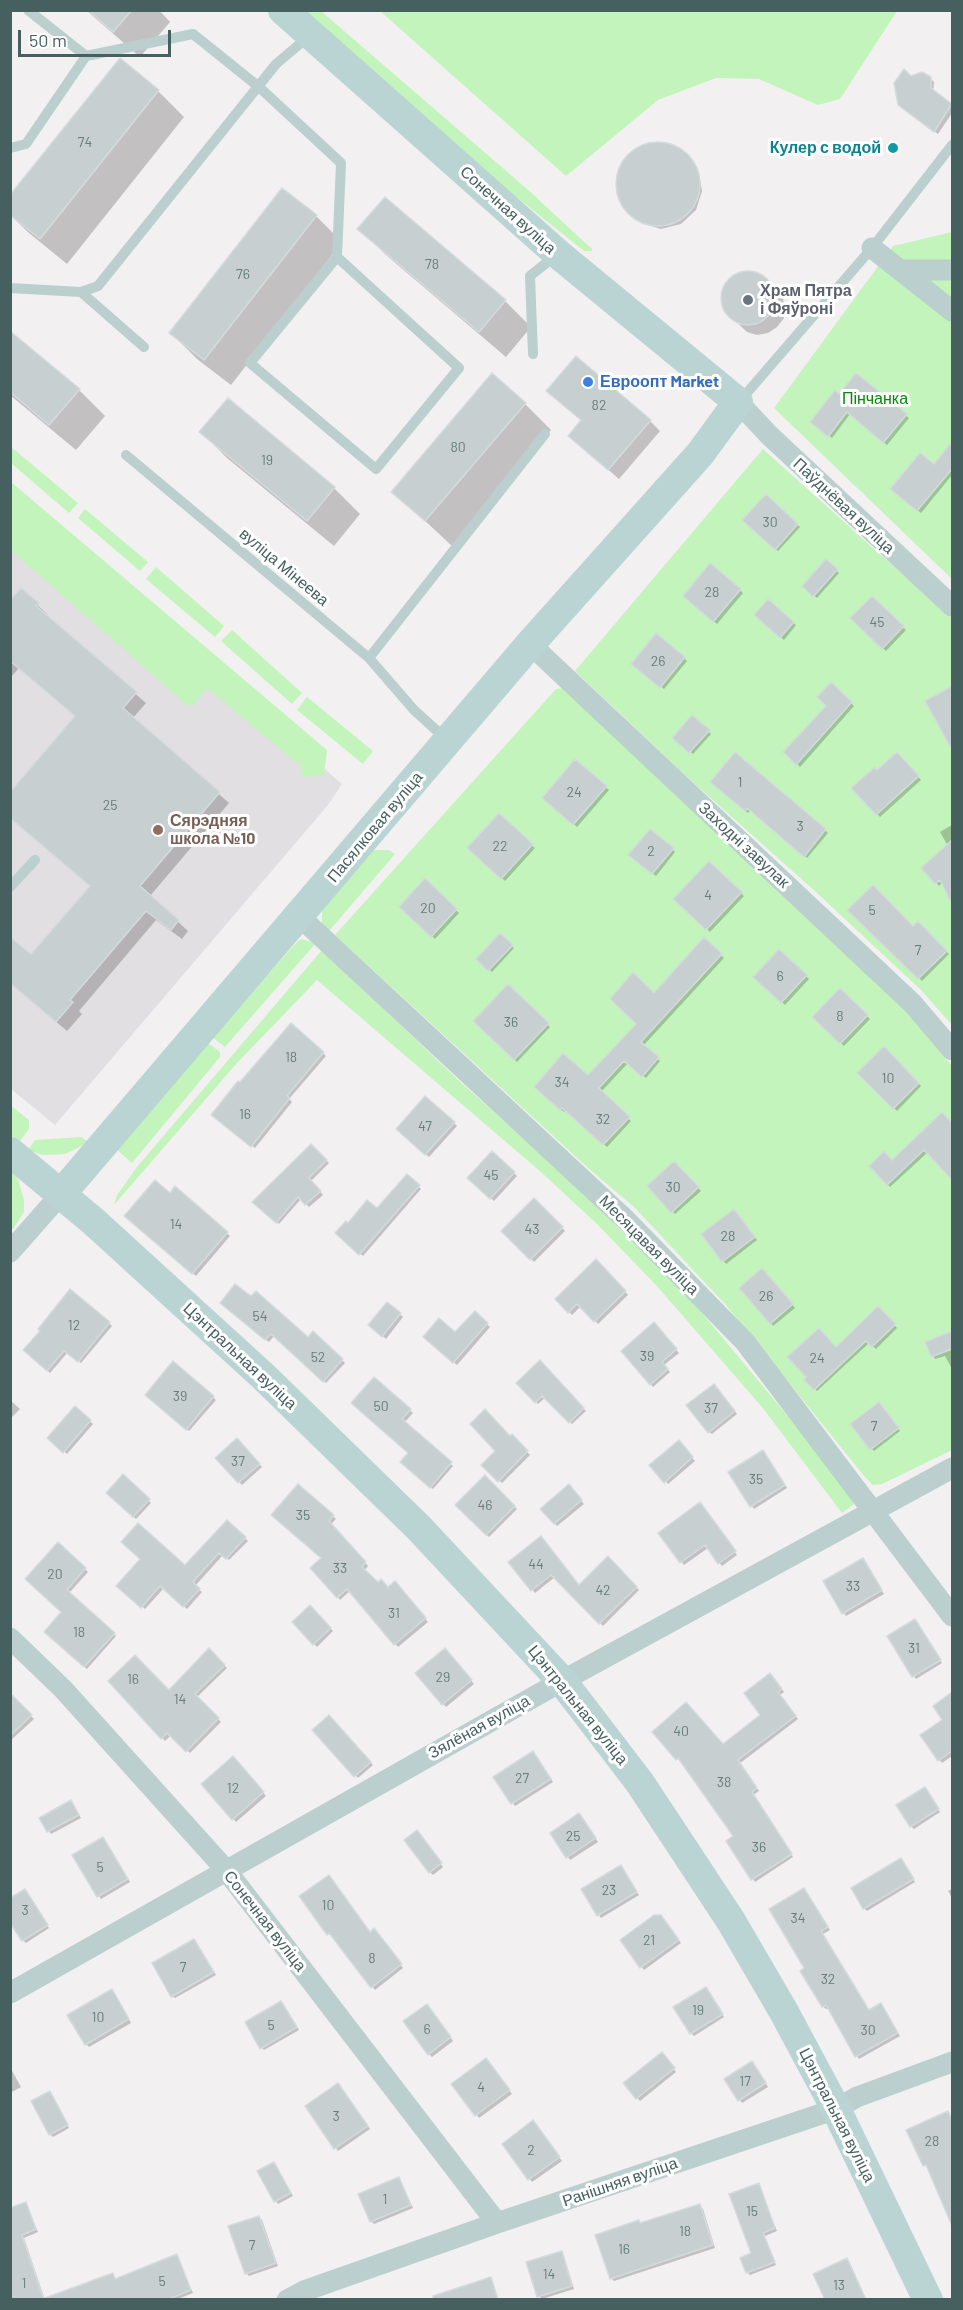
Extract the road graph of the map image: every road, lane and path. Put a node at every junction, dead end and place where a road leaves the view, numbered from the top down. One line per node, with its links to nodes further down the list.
1 (28, 10): 4 (lane)
2 (283, 10): 3 (street, Сонечная вуліца)
3 (311, 35): 5 (lane); 9 (street, Сонечная вуліца)
4 (86, 56): 5 (lane); 7 (lane)
5 (259, 87): 10 (lane); 14 (lane)
6 (952, 145): 8 (lane)
7 (10, 148)
8 (872, 248): 11 (street); 18 (lane)
9 (558, 254): 17 (lane); 18 (street, Сонечная вуліца)
10 (337, 257): 10 (lane)
11 (901, 270): 12 (street); 15 (street)
12 (952, 270)
13 (10, 288): 14 (lane)
14 (81, 292): 16 (lane)
15 (952, 311)
16 (144, 347)
17 (534, 354)
18 (738, 402): 21 (street, Паўднёвая вуліца); 22 (street, Пасялковая вуліца)
19 (545, 434): 23 (lane)
20 (126, 455): 23 (lane, вуліца Мінеева)
21 (952, 606)
22 (530, 644): 24 (street, Пасялковая вуліца); 28 (street, Заходні завулак)
23 (369, 658): 24 (lane, вуліца Мінеева)
24 (447, 741): 27 (street, Пасялковая вуліца)
25 (35, 860): 26 (lane)
26 (10, 887)
27 (299, 916): 30 (street, Пасялковая вуліца); 33 (street, Месяцавая вуліца)
28 (952, 1050)
29 (10, 1152): 30 (street, Цэнтральная вуліца)
30 (61, 1194): 31 (street, Пасялковая вуліца); 36 (street, Цэнтральная вуліца)
31 (10, 1252)
32 (952, 1468): 33 (street, Зялёная вуліца)
33 (875, 1511): 34 (street, Месяцавая вуліца); 36 (street, Зялёная вуліца)
34 (952, 1616)
35 (10, 1638): 37 (street, Сонечная вуліца)
36 (562, 1680): 37 (street, Зялёная вуліца); 40 (street, Цэнтральная вуліца)
37 (226, 1870): 38 (street, Зялёная вуліца); 41 (street, Сонечная вуліца)
38 (10, 1993)
39 (952, 2062): 40 (street, Ранішняя вуліца)
40 (836, 2109): 41 (street, Ранішняя вуліца); 43 (street, Цэнтральная вуліца)
41 (497, 2223): 42 (street, Ранішняя вуліца)
42 (287, 2300)
43 (928, 2300)

